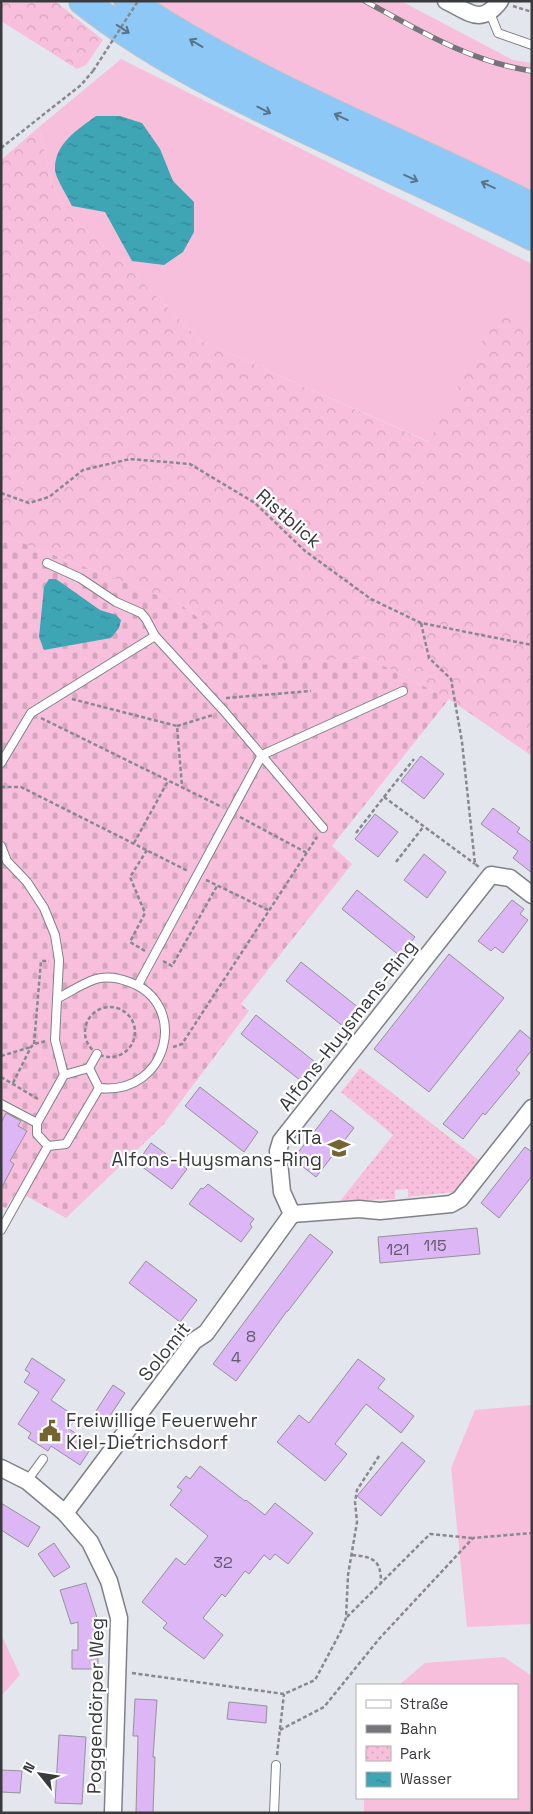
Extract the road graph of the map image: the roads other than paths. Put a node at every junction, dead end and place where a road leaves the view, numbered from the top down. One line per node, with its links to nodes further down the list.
1 (83, 1): 7 (highway, one-way to 7)
2 (128, 1): 6 (highway, one-way to 2)
3 (446, 1): 4 (street)
4 (496, 5): 5 (lane)
5 (532, 45)
6 (532, 207)
7 (532, 236)
8 (47, 562): 9 (lane)
9 (155, 636): 11 (lane); 12 (lane)
10 (403, 691): 11 (lane)
11 (262, 756): 13 (lane); 16 (lane)
12 (1, 763)
13 (323, 828)
14 (1, 846): 17 (lane)
15 (532, 895): 26 (street, Alfons-Huysmans-Ring)
16 (138, 985): 17 (lane); 21 (lane)
17 (58, 998): 20 (lane)
18 (97, 1054): 19 (lane)
19 (89, 1068): 20 (lane); 21 (lane)
20 (64, 1075): 24 (lane)
21 (99, 1088): 25 (lane)
22 (1, 1104): 24 (lane)
23 (532, 1108): 26 (street)
24 (37, 1123): 25 (lane)
25 (48, 1146): 27 (lane)
26 (292, 1214): 31 (street, Solomit)
27 (1, 1230)
28 (43, 1459): 30 (lane)
29 (1, 1468): 30 (street, Poggendörper Weg)
30 (27, 1481): 31 (street, Poggendörper Weg)
31 (66, 1513): 33 (street, Poggendörper Weg)
32 (276, 1765): 34 (lane)
33 (113, 1813)
34 (274, 1813)

